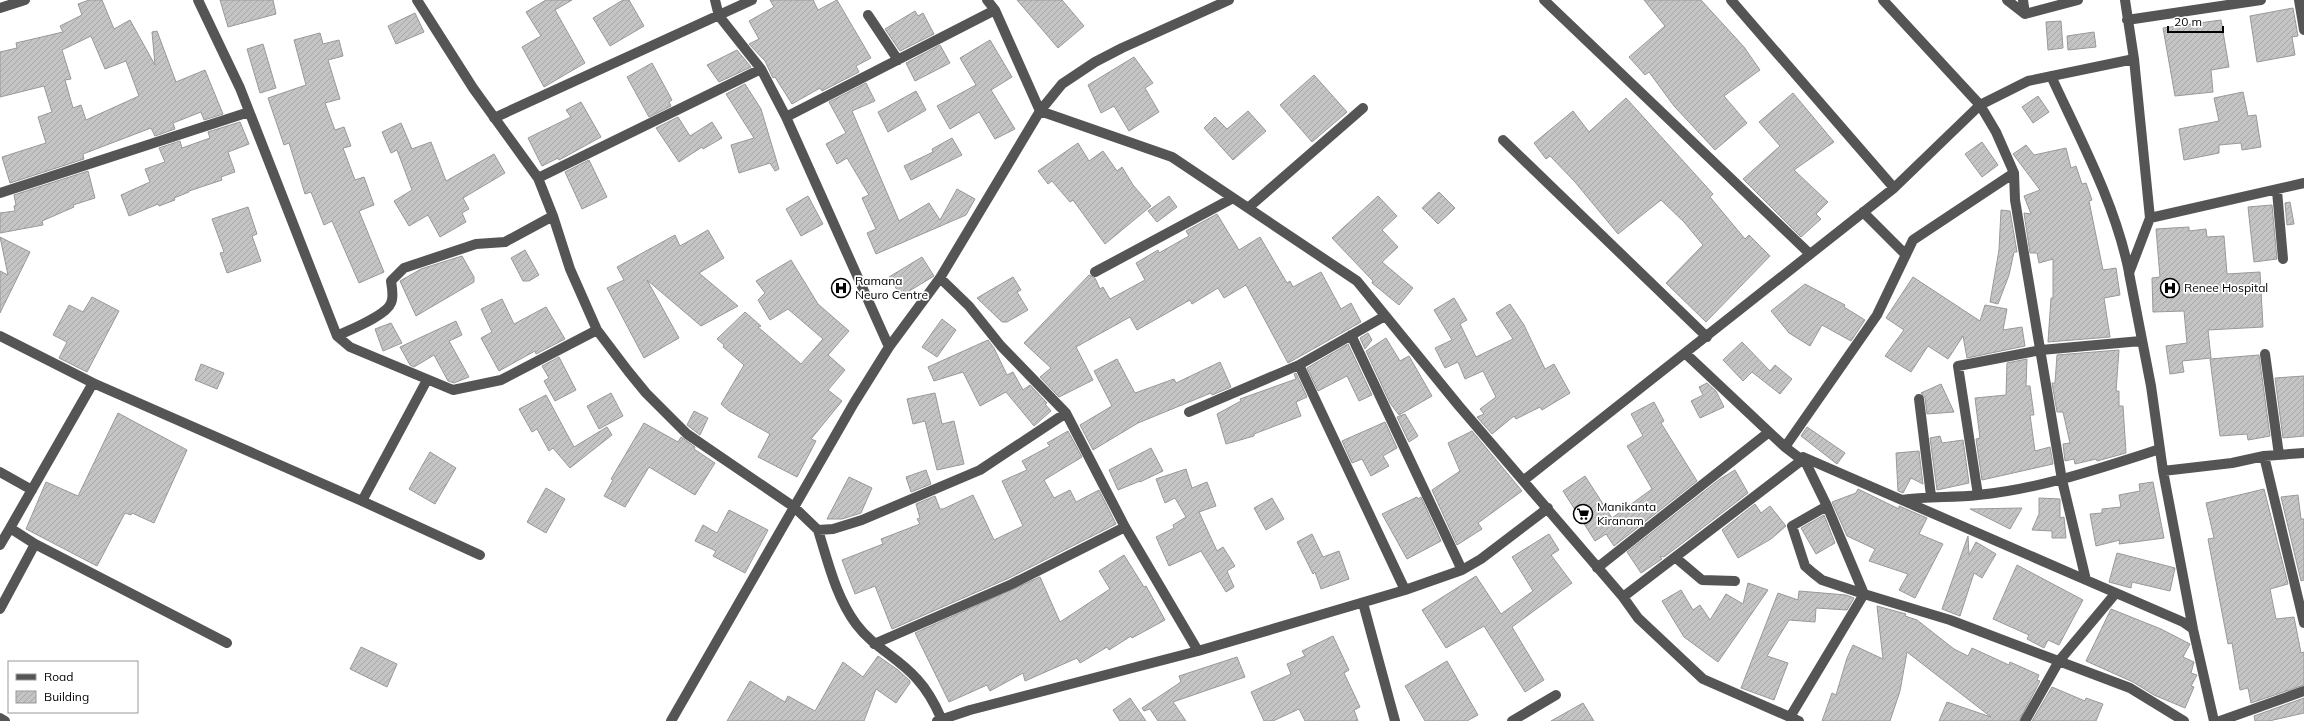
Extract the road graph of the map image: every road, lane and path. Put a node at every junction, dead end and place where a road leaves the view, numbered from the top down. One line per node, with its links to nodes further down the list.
1 (25, 0): 17 (street)
2 (198, 0): 31 (street)
3 (418, 0): 33 (street)
4 (714, 0): 21 (street)
5 (752, 0): 21 (street)
6 (987, 0): 18 (street)
7 (1229, 0): 30 (street)
8 (1544, 0): 46 (street)
9 (1731, 0): 38 (street)
10 (1883, 0): 28 (street)
11 (2007, 0): 20 (street)
12 (2023, 0): 20 (street)
13 (2078, 0): 20 (street)
14 (2125, 0): 22 (street)
15 (2260, 0): 22 (street)
16 (2299, 0): 23 (street)
17 (0, 8)
18 (995, 10): 25 (street); 30 (street)
19 (868, 14): 25 (street)
20 (2025, 14)
21 (719, 16): 26 (street); 33 (street)
22 (2127, 20): 24 (street)
23 (2304, 30)
24 (2134, 59): 27 (street); 45 (street)
25 (898, 60): 32 (street)
26 (761, 69): 32 (street); 36 (street)
27 (2051, 76): 28 (street); 50 (street)
28 (1980, 105): 35 (street); 38 (street)
29 (1363, 108): 42 (street)
30 (1040, 111): 41 (street); 51 (street)
31 (249, 112): 40 (street); 56 (street)
32 (786, 117): 59 (street)
33 (494, 118): 36 (street)
34 (1503, 140): 57 (street)
35 (2014, 173): 47 (street); 60 (street)
36 (538, 178): 44 (street)
37 (2304, 184): 39 (street)
38 (1894, 188): 43 (street)
39 (2277, 191): 45 (street); 48 (street)
40 (0, 193)
41 (1233, 198): 42 (street); 49 (street)
42 (1248, 208): 52 (street)
43 (1863, 212): 46 (street); 47 (street)
44 (553, 216): 53 (street); 56 (street)
45 (2150, 218): 50 (street)
46 (1810, 254): 57 (street)
47 (1906, 255): 70 (street)
48 (2282, 259)
49 (1095, 272)
50 (2129, 273): 58 (street)
51 (940, 278): 59 (street); 68 (street)
52 (1385, 316): 54 (street); 78 (street)
53 (598, 330): 64 (street); 86 (street)
54 (1351, 335): 63 (street); 96 (street)
55 (0, 336): 65 (street)
56 (337, 336): 64 (street)
57 (1707, 337): 61 (street)
58 (2141, 341): 60 (street); 71 (street)
59 (889, 347): 86 (street)
60 (2041, 350): 79 (street); 81 (street)
61 (1686, 354): 69 (street); 78 (street)
62 (2265, 354): 73 (street)
63 (1299, 365): 67 (street); 99 (street)
64 (427, 380): 84 (street)
65 (93, 383): 80 (street); 84 (street)
66 (1919, 399): 82 (street)
67 (1189, 412)
68 (1066, 413): 88 (street); 90 (street)
69 (1770, 432): 70 (street); 95 (street)
70 (1785, 447): 75 (street)
71 (2160, 449): 76 (street); 79 (street)
72 (2304, 453): 73 (street)
73 (2279, 455): 74 (street)
74 (2264, 456): 76 (street); 105 (street)
75 (1802, 459): 83 (street); 85 (street); 94 (street)
76 (2163, 471): 106 (street)
77 (0, 472): 80 (street)
78 (1524, 480): 87 (street)
79 (2062, 480): 81 (street); 97 (street)
80 (32, 490): 89 (street)
81 (1978, 495): 82 (street)
82 (1931, 496): 83 (street)
83 (1901, 500): 97 (street)
84 (362, 501): 93 (street)
85 (1827, 506): 100 (street); 100 (street)
86 (794, 507): 90 (street); 117 (street)
87 (1548, 508): 95 (street); 96 (street)
88 (1125, 527): 108 (street); 109 (street)
89 (10, 528): 91 (street); 92 (street)
90 (818, 530): 108 (street)
91 (35, 544): 104 (street); 107 (street)
92 (0, 545)
93 (480, 556)
94 (1676, 558): 98 (street); 102 (street)
95 (1597, 568): 102 (street)
96 (1462, 570): 99 (street)
97 (2086, 580): 101 (street)
98 (1735, 581)
99 (1405, 590): 103 (street)
100 (1864, 594): 110 (street); 114 (street)
101 (2115, 594): 106 (street); 110 (street)
102 (1623, 597): 114 (street)
103 (1363, 603): 109 (street); 118 (street)
104 (0, 609)
105 (2304, 624)
106 (2193, 629): 122 (street)
107 (227, 643)
108 (874, 644): 115 (street)
109 (1198, 651): 115 (street)
110 (2059, 661): 120 (street); 121 (street)
111 (2304, 691): 123 (street)
112 (1556, 695): 119 (street)
113 (0, 718): 116 (street)
114 (1795, 719)
115 (939, 720)
116 (5, 721)
117 (671, 721)
118 (1395, 721)
119 (1512, 721)
120 (2025, 721)
121 (2184, 721)
122 (2214, 721)
123 (2220, 721)

